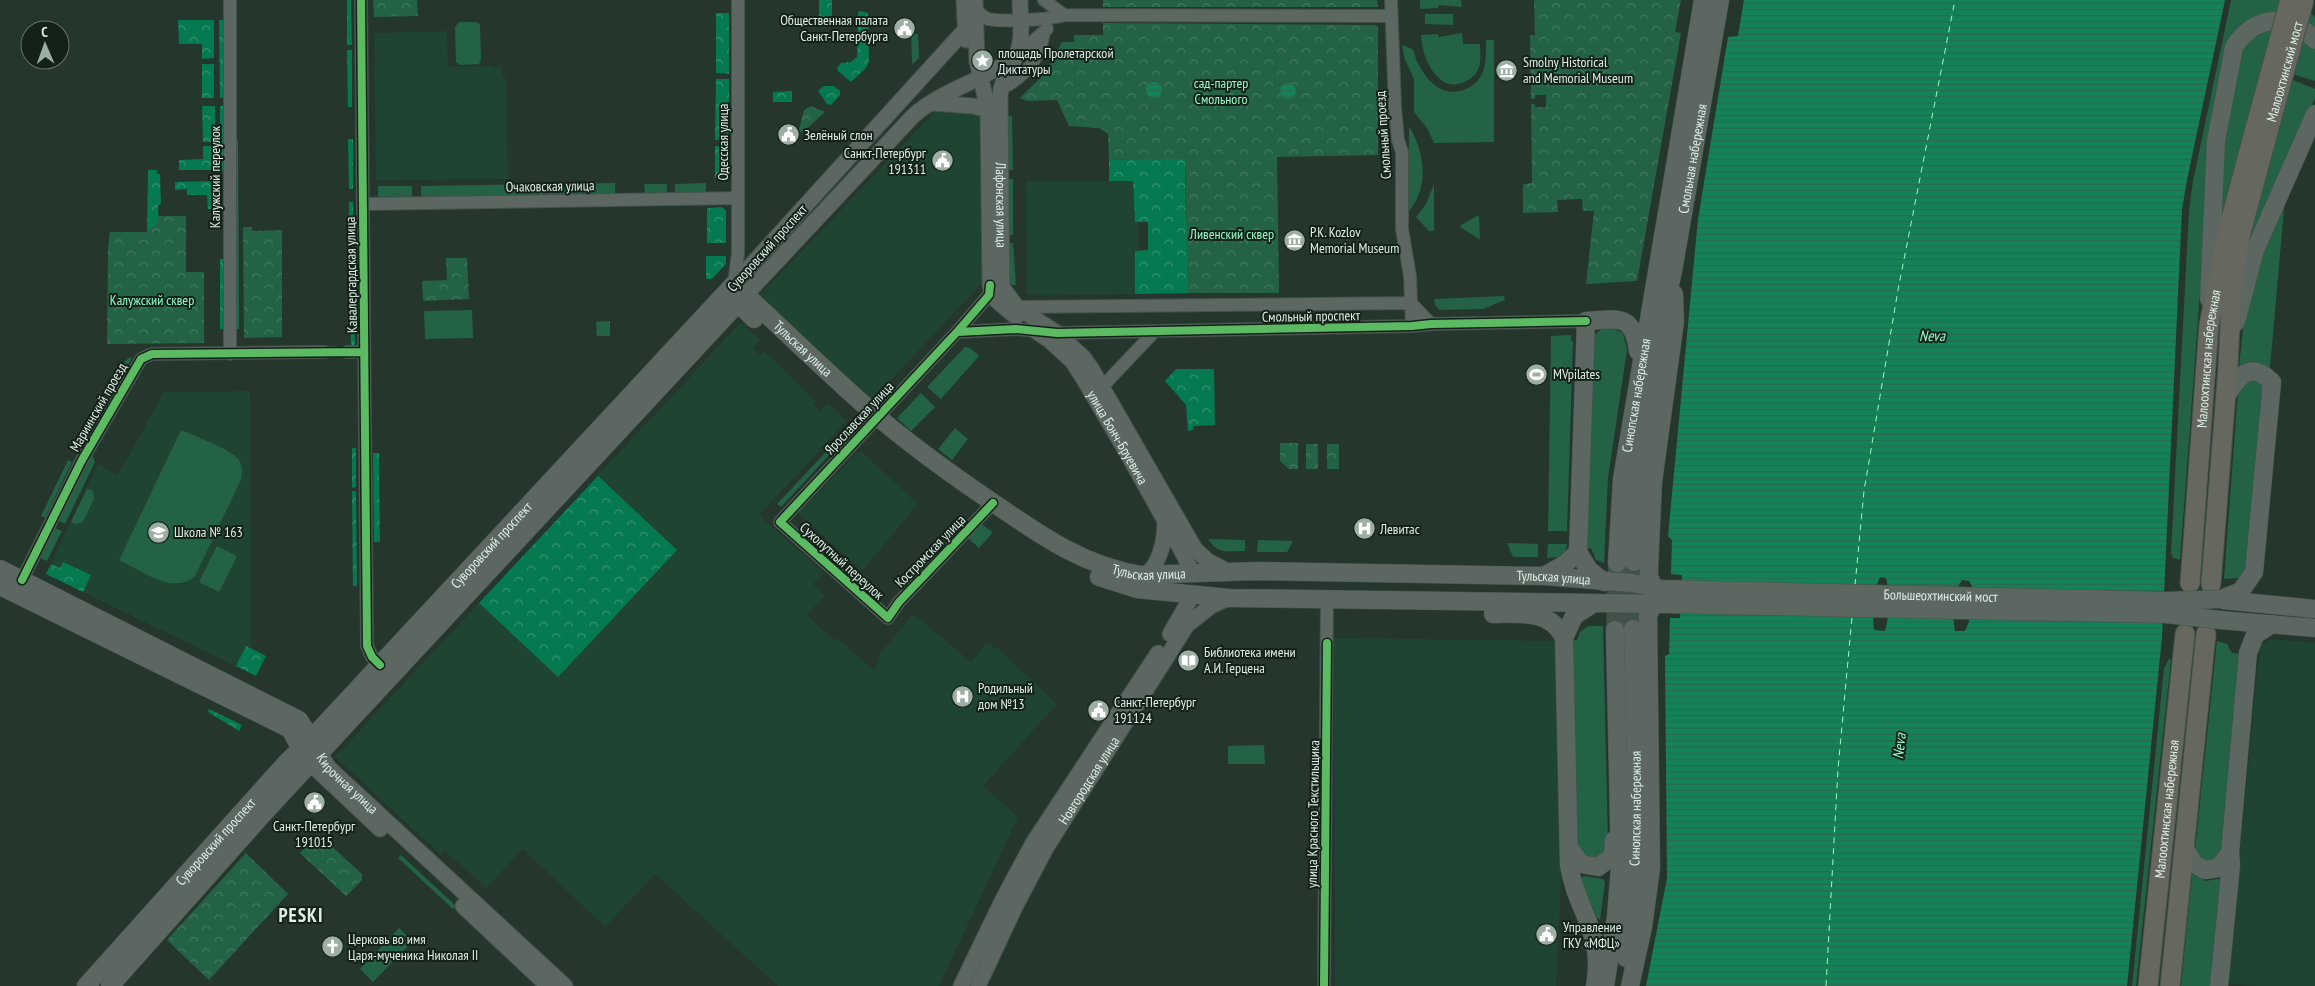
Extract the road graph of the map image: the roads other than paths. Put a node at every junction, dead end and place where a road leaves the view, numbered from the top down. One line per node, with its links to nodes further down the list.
1 (230, 0): 48 (street, Калужский переулок)
2 (361, 0): 28 (street, Кавалергардская улица)
3 (738, 0): 27 (street, Одесская улица)
4 (954, 0): 16 (street)
5 (1020, 0): 15 (street)
6 (1391, 0): 14 (street, Смольный проезд)
7 (1703, 0): 29 (main road, Смольная набережная)
8 (1720, 0): 30 (main road, Смольная набережная)
9 (2290, 0): 26 (main road, Малоохтинский мост, bridge)
10 (2304, 0): 26 (main road, Малоохтинский мост, bridge)
11 (1046, 1): 13 (street)
12 (971, 3): 15 (street); 16 (street); 20 (street)
13 (1064, 15): 14 (street); 15 (street); 17 (street)
14 (1391, 16): 33 (street, Смольный проезд)
15 (1020, 19): 19 (street)
16 (964, 31): 20 (street); 32 (street, Суворовский проспект)
17 (1044, 32): 19 (street); 22 (street)
18 (2315, 40): 39 (main road)
19 (1017, 55): 21 (street); 22 (street)
20 (977, 61): 21 (street)
21 (982, 78): 23 (street); 24 (street)
22 (1001, 92): 34 (street, Лафонская улица)
23 (927, 103): 24 (street); 32 (street, Суворовский проспект)
24 (988, 110): 31 (street, Лафонская улица)
25 (2315, 114): 50 (main road)
26 (2258, 142): 39 (main road, Малоохтинская набережная); 50 (main road, Малоохтинская набережная)
27 (738, 198): 28 (street, Очаковская улица); 32 (street, Одесская улица)
28 (363, 204): 47 (street, Кавалергардская улица)
29 (1658, 256): 35 (main road, Смольная набережная); 36 (main road)
30 (1673, 271): 35 (main road, Смольная набережная); 72 (main road)
31 (990, 285): 34 (street, Лафонская улица); 42 (street, Ярославская улица)
32 (739, 294): 53 (main road, Тульская улица); 87 (main road, Суворовский проспект); 88 (main road, Суворовский проспект)
33 (1411, 303): 34 (street, Смольный проспект); 38 (street); 40 (street, Смольный проезд)
34 (1010, 307): 43 (street, улица Бонч-Бруевича); 44 (street, улица Бонч-Бруевича)
35 (1655, 318): 49 (main road, Синопская набережная); 58 (main road, Синопская набережная)
36 (1620, 319): 37 (main road); 49 (main road)
37 (1586, 320): 38 (street, Смольный проспект); 57 (main road)
38 (1431, 324): 40 (street, Смольный проспект)
39 (2209, 325): 68 (main road, Малоохтинская набережная)
40 (1412, 326): 41 (street, Смольный проспект)
41 (1155, 331): 44 (street, Смольный проспект); 51 (street)
42 (957, 332): 43 (street); 53 (street, Ярославская улица)
43 (1036, 332): 44 (street, Смольный проспект); 56 (street, улица Бонч-Бруевича)
44 (1058, 334): 51 (street, улица Бонч-Бруевича)
45 (325, 352): 48 (street, Мариинский проезд)
46 (347, 352): 47 (street)
47 (364, 352): 87 (street, Кавалергардская улица)
48 (230, 354): 66 (street, Мариинский проезд)
49 (1640, 364): 59 (main road, Синопская набережная)
50 (2228, 367): 52 (main road, Малоохтинская набережная)
51 (1103, 386): 61 (street, улица Бонч-Бруевича)
52 (2226, 396): 69 (main road, Малоохтинская набережная); 75 (main road)
53 (873, 421): 54 (main road, Тульская улица); 55 (street, Ярославская улица)
54 (989, 507): 63 (main road, Тульская улица); 71 (main road, Тульская улица); 79 (street, Костромская улица)
55 (780, 522): 79 (street, Сухопутный переулок)
56 (1165, 522): 62 (street, улица Бонч-Бруевича); 63 (street)
57 (1578, 552): 65 (main road); 67 (main road)
58 (1634, 562)
59 (1617, 563)
60 (0, 569): 66 (main road, Кирочная улица)
61 (1229, 572): 62 (main road, Тульская улица); 64 (main road, Тульская улица)
62 (1192, 573): 63 (main road, Тульская улица); 71 (main road, улица Бонч-Бруевича)
63 (1145, 575)
64 (1456, 575): 65 (main road, Тульская улица); 76 (main road)
65 (1544, 576): 67 (main road, Тульская улица)
66 (22, 580): 88 (main road, Кирочная улица)
67 (1605, 582): 72 (main road, Тульская улица)
68 (2190, 583)
69 (2211, 584)
70 (0, 586): 88 (main road, Кирочная улица)
71 (1193, 594): 73 (main road, Тульская улица); 97 (street, Новгородская улица)
72 (1658, 596): 75 (main road, Большеохтинский мост, bridge); 77 (main road, Тульская улица); 80 (main road, Большеохтинский мост, bridge); 103 (main road)
73 (1229, 598): 74 (main road, Тульская улица); 98 (street, Новгородская улица)
74 (1327, 599): 76 (main road, Тульская улица); 99 (street, улица Красного Текстильщика)
75 (2221, 600): 78 (main road, Большеохтинский мост)
76 (1450, 601): 77 (main road, Тульская улица); 85 (main road)
77 (1594, 603): 85 (main road)
78 (2315, 609)
79 (888, 618)
80 (2220, 620): 81 (main road, Большеохтинский мост); 86 (main road)
81 (2272, 624): 82 (main road, Большеохтинский мост); 86 (main road)
82 (2315, 628)
83 (2185, 634): 104 (main road, Малоохтинская набережная)
84 (2206, 634): 90 (main road, Малоохтинская набережная)
85 (1564, 638): 91 (main road)
86 (2248, 653): 92 (main road)
87 (380, 665): 88 (main road, Суворовский проспект)
88 (310, 751): 93 (main road, Суворовский проспект); 94 (main road, Суворовский проспект); 95 (street, Кирочная улица); 96 (street, Кирочная улица)
89 (1618, 810): 91 (main road); 101 (main road, Синопская набережная); 102 (main road, Синопская набережная)
90 (2184, 847): 92 (main road); 105 (main road, Малоохтинская набережная)
91 (1569, 848): 100 (main road)
92 (2230, 853): 106 (main road)
93 (86, 986)
94 (110, 986)
95 (548, 986)
96 (565, 986)
97 (961, 986)
98 (978, 986)
99 (1324, 986)
100 (1595, 986)
101 (1605, 986)
102 (1622, 986)
103 (1630, 986)
104 (2148, 986)
105 (2170, 986)
106 (2220, 986)

